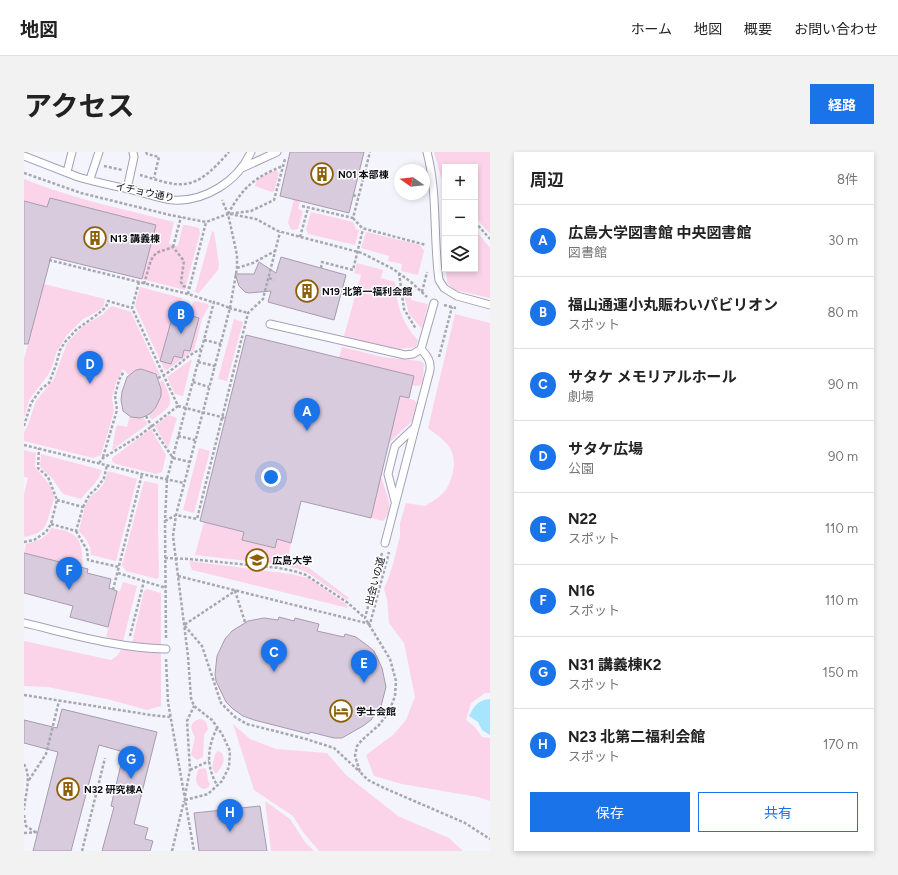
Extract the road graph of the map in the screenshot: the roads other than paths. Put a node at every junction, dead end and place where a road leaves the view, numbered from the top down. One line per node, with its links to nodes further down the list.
1 (72, 152): 9 (lane)
2 (99, 152): 10 (lane)
3 (133, 152): 11 (lane)
4 (251, 152): 8 (lane, イチョウ通り)
5 (278, 152): 8 (lane)
6 (427, 152): 13 (lane)
7 (24, 156): 9 (lane, イチョウ通り)
8 (242, 168): 11 (lane, イチョウ通り)
9 (66, 172): 10 (lane, イチョウ通り)
10 (90, 179): 11 (lane, イチョウ通り)
11 (127, 189)
12 (434, 303): 15 (lane)
13 (490, 305)
14 (270, 324): 15 (lane)
15 (421, 350): 16 (lane, 出会いの道)
16 (415, 427): 17 (lane, 出会いの道); 17 (lane)
17 (396, 501): 18 (lane, 出会いの道)
18 (385, 543)
19 (24, 623): 20 (lane)
20 (166, 649)

